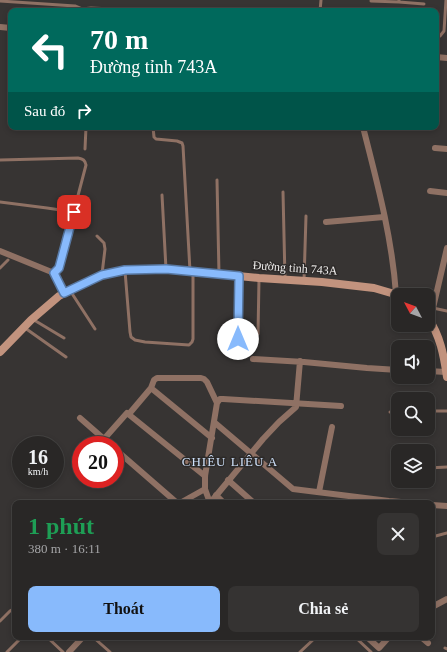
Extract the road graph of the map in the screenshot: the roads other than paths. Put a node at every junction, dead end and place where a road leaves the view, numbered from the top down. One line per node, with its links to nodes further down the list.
1 (446, 0): 7 (lane)
2 (0, 1): 6 (lane)
3 (371, 1): 4 (lane)
4 (399, 1): 5 (lane)
5 (424, 4)
6 (78, 8)
7 (439, 36)
8 (86, 130): 12 (lane)
9 (153, 130): 32 (lane)
10 (364, 130): 23 (street)
11 (435, 148): 13 (street)
12 (85, 149)
13 (447, 149)
14 (0, 160): 21 (lane)
15 (217, 180): 34 (lane)
16 (430, 191): 18 (street)
17 (282, 192): 39 (lane)
18 (447, 193)
19 (162, 195): 30 (lane)
20 (0, 202): 21 (lane)
21 (74, 212): 33 (lane)
22 (306, 216): 40 (lane)
23 (384, 217): 24 (street); 41 (street)
24 (326, 222)
25 (97, 236): 35 (lane)
26 (447, 248): 37 (street)
27 (0, 252): 33 (street)
28 (8, 260): 29 (lane)
29 (0, 268)
30 (166, 269): 31 (main road, Đường tỉnh 743A); 32 (main road, Đường tỉnh 743A)
31 (125, 270): 32 (lane); 35 (main road, Đường tỉnh 743A)
32 (191, 271): 34 (main road, Đường tỉnh 743A)
33 (54, 273): 42 (street)
34 (220, 274): 36 (main road, Đường tỉnh 743A)
35 (102, 275): 42 (main road, Đường tỉnh 743A)
36 (239, 276): 38 (main road, Đường tỉnh 743A); 53 (lane)
37 (444, 277): 44 (street)
38 (259, 278): 39 (main road, Đường tỉnh 743A); 51 (lane)
39 (285, 279): 40 (main road, Đường tỉnh 743A)
40 (304, 281): 43 (main road, Đường tỉnh 743A)
41 (396, 288)
42 (67, 292): 47 (main road, Đường tỉnh 743A); 49 (lane)
43 (391, 293)
44 (435, 300)
45 (435, 309): 46 (lane)
46 (447, 311)
47 (33, 318): 48 (main road, Đường tỉnh 743A); 52 (lane)
48 (24, 327): 54 (main road, Đường tỉnh 743A); 55 (lane)
49 (94, 329)
50 (435, 329): 60 (main road)
51 (258, 334)
52 (64, 338)
53 (238, 339)
54 (0, 352)
55 (66, 357)
56 (252, 359): 57 (street)
57 (300, 362): 58 (street); 63 (street)
58 (391, 370)
59 (435, 372): 60 (street)
60 (447, 374)
61 (151, 388): 62 (street); 67 (street); 73 (street)
62 (217, 403): 63 (street); 69 (street)
63 (296, 403): 64 (street); 74 (street)
64 (341, 406)
65 (435, 411): 66 (lane)
66 (447, 411)
67 (129, 414): 72 (street); 78 (street)
68 (80, 418): 71 (street)
69 (214, 422): 73 (street); 74 (street)
70 (332, 427): 81 (street)
71 (101, 436)
72 (107, 436)
73 (212, 438): 78 (street)
74 (251, 453): 79 (street); 81 (street)
75 (124, 457): 83 (street)
76 (447, 467): 77 (lane)
77 (435, 468)
78 (205, 476): 80 (street)
79 (228, 480): 82 (street); 88 (street)
80 (205, 489): 84 (street); 85 (street)
81 (320, 492): 89 (street)
82 (216, 495): 86 (street); 87 (street)
83 (174, 500)
84 (185, 500)
85 (209, 500)
86 (212, 500)
87 (221, 500)
88 (251, 500)
89 (381, 500)
90 (435, 504): 91 (street)
91 (447, 506)
92 (447, 533): 93 (lane)
93 (435, 536)
94 (447, 600): 95 (street)
95 (435, 606)
96 (12, 610): 97 (lane)
97 (0, 621)
98 (19, 640): 109 (lane)
99 (50, 640): 110 (lane)
100 (80, 640): 111 (street)
101 (96, 640): 112 (lane)
102 (313, 640): 113 (lane)
103 (358, 640): 114 (lane)
104 (370, 640): 108 (street)
105 (387, 640): 108 (street)
106 (425, 640): 107 (street)
107 (428, 643)
108 (381, 650)
109 (7, 652)
110 (63, 652)
111 (70, 652)
112 (110, 652)
113 (300, 652)
114 (371, 652)

